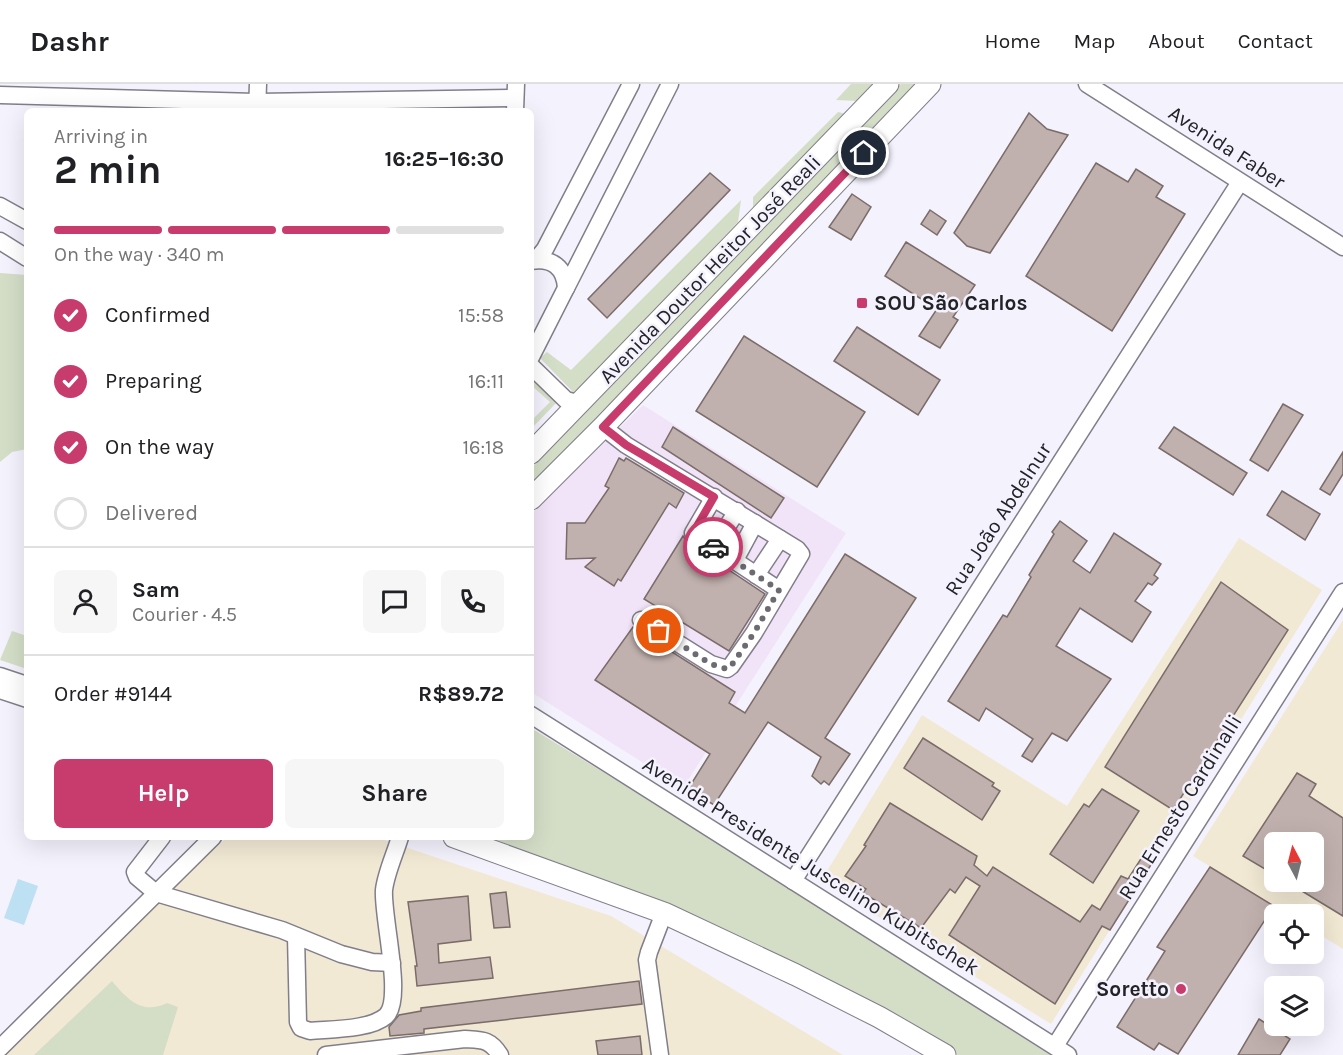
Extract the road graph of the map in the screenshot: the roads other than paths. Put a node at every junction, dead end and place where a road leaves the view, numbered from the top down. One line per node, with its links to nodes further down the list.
1 (258, 84): 10 (street)
2 (631, 84): 17 (street)
3 (670, 84): 18 (street)
4 (888, 84): 21 (main road, Avenida Doutor Heitor José Reali)
5 (930, 84): 22 (main road, Avenida Doutor Heitor José Reali)
6 (1088, 84): 11 (street, Avenida Faber)
7 (0, 94): 9 (street)
8 (515, 98): 10 (street)
9 (128, 105): 10 (street)
10 (257, 107)
11 (1240, 182): 15 (street, Avenida Faber); 45 (street, Rua João Abdelnur)
12 (0, 206): 13 (street)
13 (24, 219)
14 (0, 241): 16 (street)
15 (1343, 247)
16 (24, 256)
17 (534, 260): 18 (street)
18 (566, 288): 19 (street)
19 (534, 351)
20 (534, 369): 21 (street)
21 (580, 404): 22 (main road); 23 (main road, Avenida Doutor Heitor José Reali)
22 (603, 427): 24 (main road, Avenida Doutor Heitor José Reali); 26 (street)
23 (534, 450): 24 (main road)
24 (560, 469): 25 (main road, Avenida Doutor Heitor José Reali)
25 (534, 496)
26 (714, 497): 27 (street); 30 (street)
27 (737, 511): 28 (street); 30 (street)
28 (755, 524): 29 (street); 31 (street)
29 (780, 539): 32 (street); 33 (street)
30 (714, 547): 31 (street)
31 (735, 561): 32 (street)
32 (756, 575): 33 (street)
33 (779, 590): 35 (street)
34 (1343, 592): 51 (street, Rua Ernesto Cardinalli)
35 (641, 620)
36 (0, 676): 37 (street)
37 (24, 684)
38 (0, 690): 39 (street)
39 (24, 698)
40 (534, 717): 45 (street, Avenida Presidente Juscelino Kubitschek)
41 (160, 840): 46 (street)
42 (210, 840): 46 (street)
43 (399, 840): 49 (street)
44 (462, 840): 47 (main road)
45 (794, 881): 51 (street, Avenida Presidente Juscelino Kubitschek)
46 (156, 893): 48 (street); 50 (street)
47 (664, 913): 54 (street); 55 (main road)
48 (297, 936): 49 (street); 49 (street)
49 (392, 963)
50 (0, 1048)
51 (1061, 1051)
52 (326, 1055): 53 (street)
53 (500, 1055)
54 (660, 1055)
55 (945, 1055)

